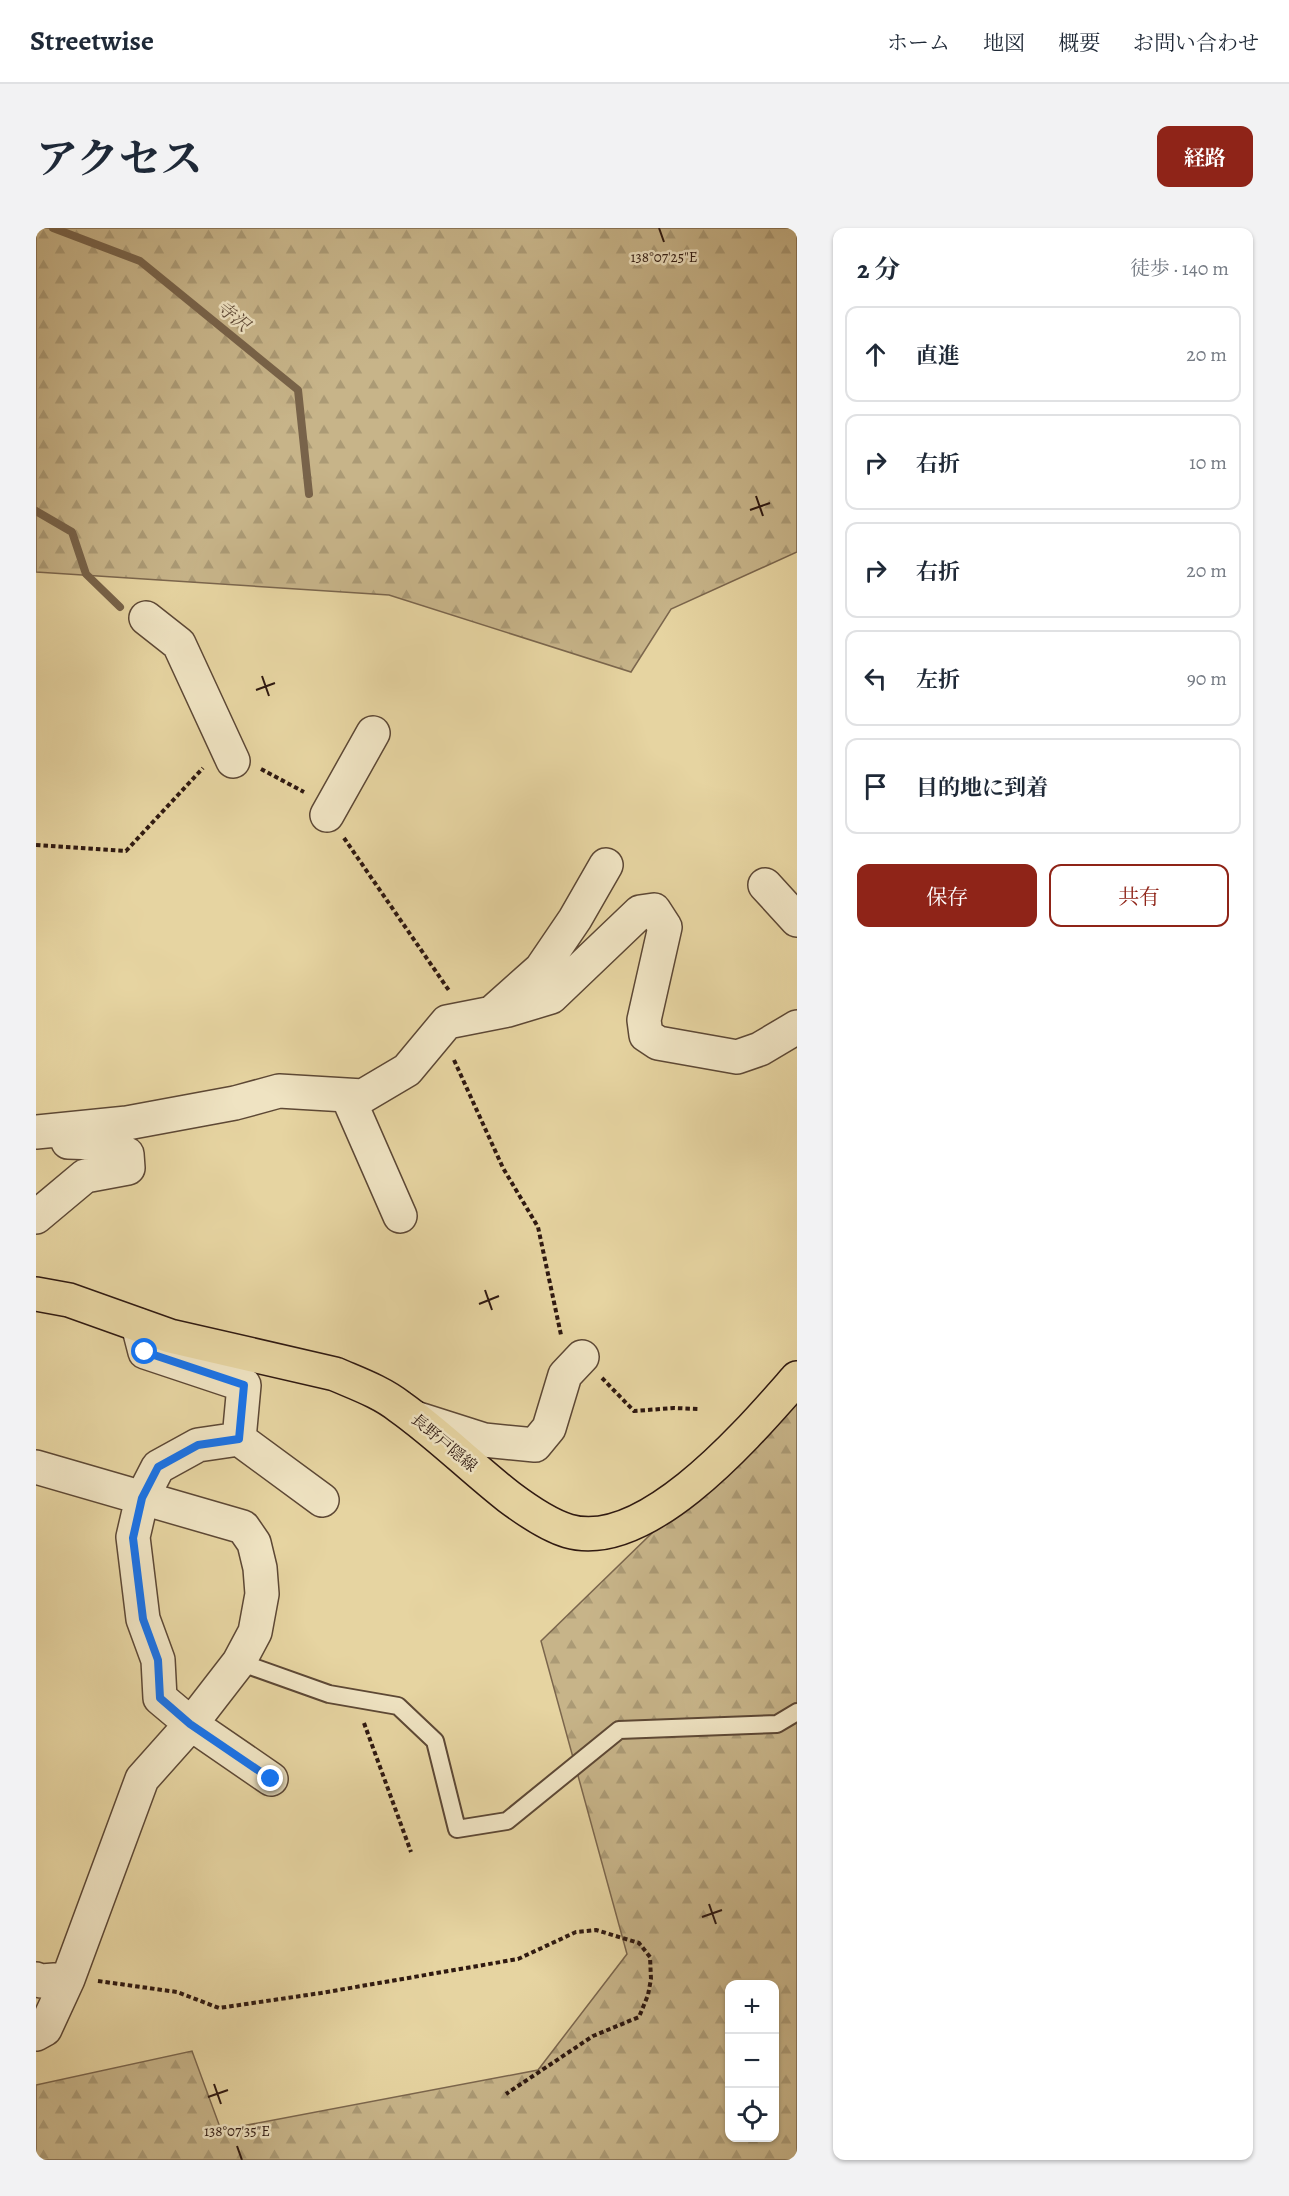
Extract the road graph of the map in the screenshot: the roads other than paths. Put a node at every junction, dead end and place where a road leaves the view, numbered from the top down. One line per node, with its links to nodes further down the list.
1 (146, 618): 3 (street)
2 (374, 733): 4 (street)
3 (233, 761)
4 (327, 814)
5 (606, 865): 8 (street)
6 (765, 885): 7 (street)
7 (797, 920)
8 (490, 1013): 9 (street); 10 (street)
9 (797, 1027)
10 (347, 1095): 11 (street); 12 (street)
11 (49, 1131): 13 (street)
12 (400, 1216)
13 (36, 1217)
14 (36, 1294): 15 (main road, 長野戸隠線)
15 (138, 1325): 18 (main road, 長野戸隠線); 19 (street)
16 (582, 1357): 18 (street)
17 (797, 1378): 18 (main road, 長野戸隠線)
18 (413, 1417)
19 (239, 1439): 21 (street); 22 (street)
20 (36, 1467): 21 (street)
21 (142, 1498): 23 (street); 25 (street)
22 (322, 1500)
23 (239, 1662): 24 (lane); 25 (street)
24 (797, 1712)
25 (190, 1724): 26 (street); 27 (street)
26 (271, 1779)
27 (52, 1979): 28 (street)
28 (36, 2034)

